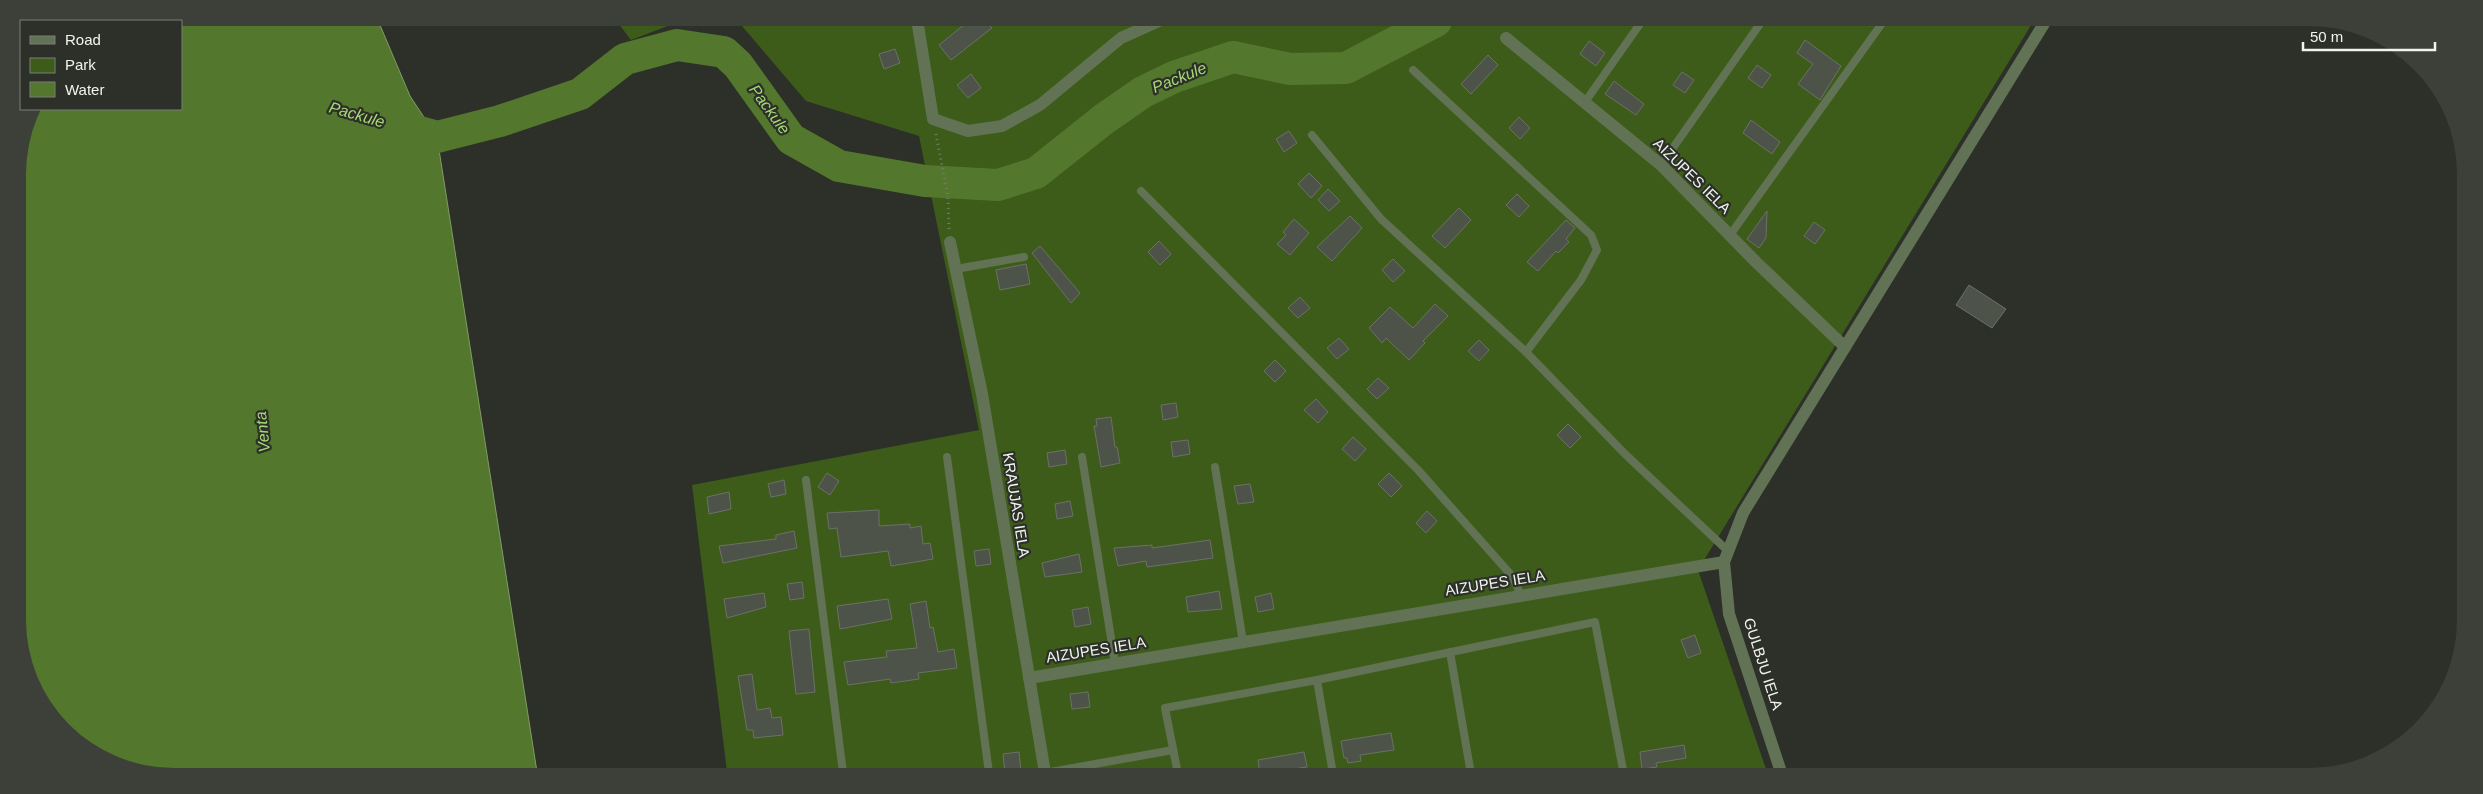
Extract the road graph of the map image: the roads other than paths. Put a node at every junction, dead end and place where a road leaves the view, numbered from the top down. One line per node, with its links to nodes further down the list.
1 (1638, 26): 9 (lane)
2 (1759, 26): 11 (lane)
3 (1880, 26): 13 (lane)
4 (2042, 26): 17 (street)
5 (918, 27): 6 (street)
6 (1146, 27)
7 (1506, 38): 9 (street, AIZUPES IELA)
8 (1413, 70): 18 (lane)
9 (1585, 102): 11 (street, AIZUPES IELA)
10 (1312, 134): 18 (lane)
11 (1661, 165): 13 (street, AIZUPES IELA)
12 (1142, 191): 24 (lane)
13 (1730, 235): 17 (street, AIZUPES IELA)
14 (950, 242): 16 (street, KRAUJAS IELA)
15 (1024, 258): 16 (lane)
16 (956, 269): 28 (street, KRAUJAS IELA)
17 (1845, 347): 23 (street)
18 (1526, 352): 23 (lane)
19 (947, 457): 36 (lane)
20 (1082, 457): 27 (lane)
21 (1215, 467): 25 (lane)
22 (806, 480): 35 (lane)
23 (1726, 556): 24 (street, AIZUPES IELA); 34 (street, GULBJU IELA)
24 (1521, 596): 25 (street, AIZUPES IELA)
25 (1243, 642): 27 (street, AIZUPES IELA)
26 (1450, 652): 29 (lane); 32 (lane); 33 (lane)
27 (1115, 663): 28 (street, AIZUPES IELA)
28 (1028, 678): 37 (street, KRAUJAS IELA)
29 (1317, 680): 30 (lane); 31 (lane)
30 (1173, 750): 38 (lane); 39 (lane)
31 (1332, 767)
32 (1470, 767)
33 (1623, 767)
34 (1779, 767)
35 (842, 768)
36 (988, 768)
37 (1044, 768)
38 (1075, 768)
39 (1177, 768)

